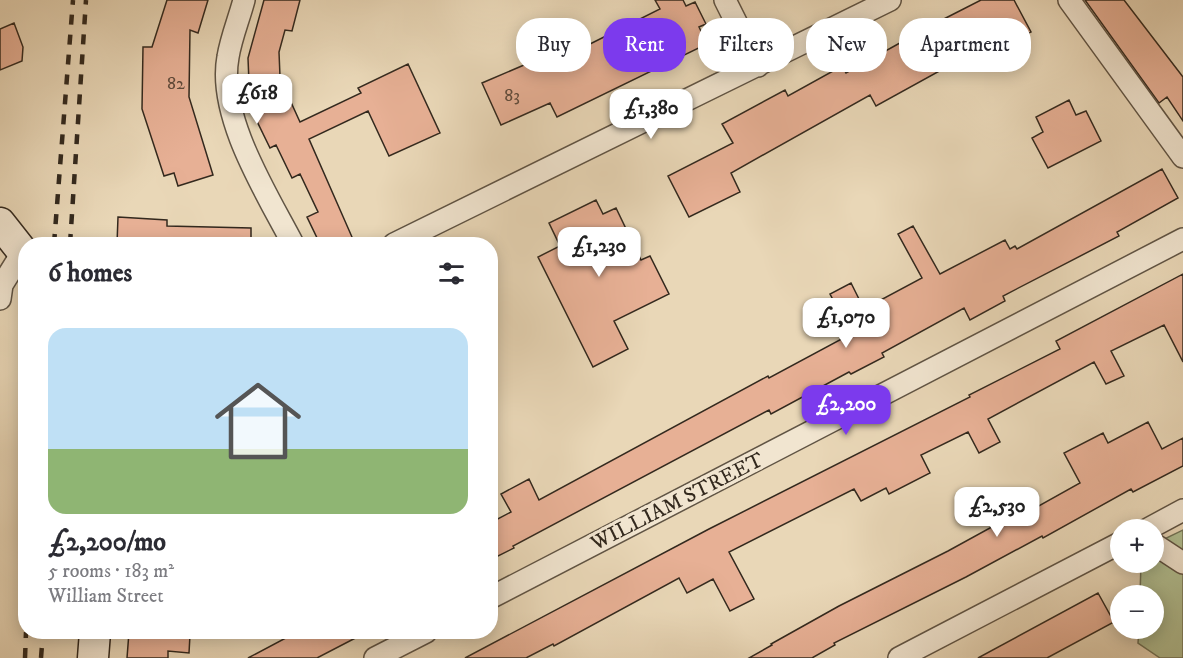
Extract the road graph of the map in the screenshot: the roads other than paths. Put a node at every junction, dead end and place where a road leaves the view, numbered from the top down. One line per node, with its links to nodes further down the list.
1 (244, 0): 10 (street)
2 (725, 0): 5 (street)
3 (890, 0): 6 (street)
4 (1069, 0): 8 (street)
5 (734, 18)
6 (794, 48)
7 (746, 72): 11 (street)
8 (1183, 157)
9 (0, 223): 13 (main road)
10 (289, 237)
11 (408, 237)
12 (1183, 239): 21 (street, WILLIAM STREET)
13 (18, 247)
14 (18, 263): 15 (street)
15 (0, 298)
16 (1183, 510): 17 (street)
17 (1164, 520)
18 (1110, 548): 26 (street)
19 (1164, 551): 20 (street)
20 (1183, 563)
21 (498, 594)
22 (94, 639): 24 (main road)
23 (412, 639): 25 (street)
24 (93, 658)
25 (375, 658)
26 (899, 658)

